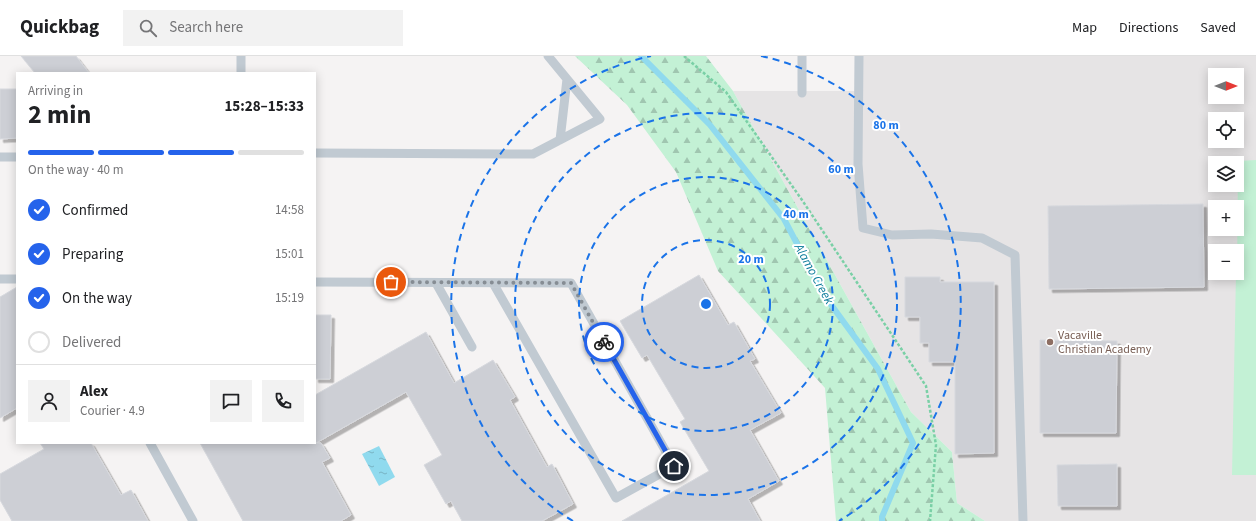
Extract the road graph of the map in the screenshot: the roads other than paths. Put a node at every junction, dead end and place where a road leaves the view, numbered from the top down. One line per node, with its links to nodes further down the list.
1 (241, 56): 5 (lane)
2 (548, 56): 6 (lane)
3 (802, 56): 7 (lane)
4 (859, 56): 20 (lane)
5 (241, 72)
6 (567, 79): 8 (lane); 8 (lane)
7 (802, 93)
8 (560, 140): 9 (lane)
9 (316, 153)
10 (0, 157): 11 (lane)
11 (16, 157)
12 (0, 279): 13 (lane)
13 (16, 279)
14 (316, 282): 15 (lane)
15 (436, 283): 16 (lane); 17 (lane)
16 (493, 283): 16 (lane)
17 (472, 347)
18 (151, 444): 19 (lane)
19 (193, 521)
20 (1023, 521)

